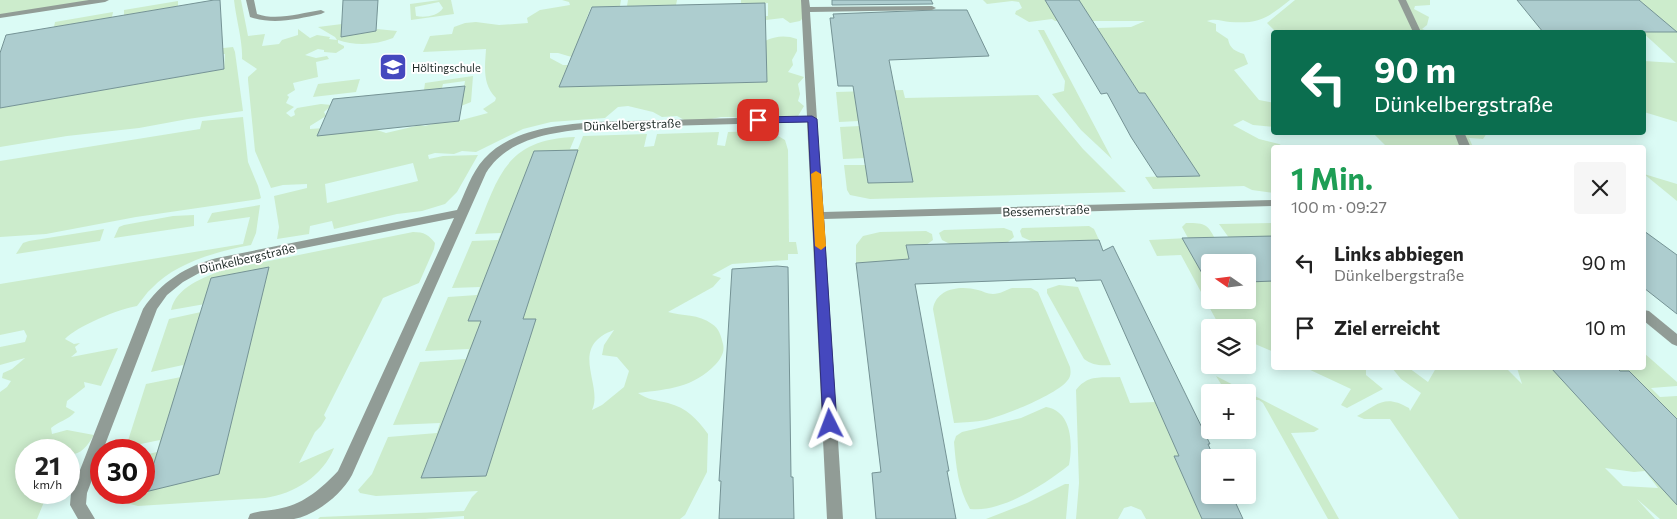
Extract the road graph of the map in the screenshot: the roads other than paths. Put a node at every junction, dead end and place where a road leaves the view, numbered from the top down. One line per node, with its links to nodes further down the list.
1 (106, 0): 7 (street)
2 (250, 0): 6 (street)
3 (1402, 0): 8 (street)
4 (806, 5): 5 (street); 9 (street)
5 (932, 8)
6 (321, 12)
7 (0, 16)
8 (1416, 30)
9 (812, 119): 11 (street, Dünkelbergstraße); 12 (street)
10 (1271, 203): 12 (street, Bessemerstraße)
11 (462, 213): 15 (street, Dünkelbergstraße); 16 (street, Dünkelbergstraße)
12 (819, 216): 17 (street)
13 (1646, 316): 14 (street)
14 (1677, 341)
15 (87, 519)
16 (256, 519)
17 (836, 519)

